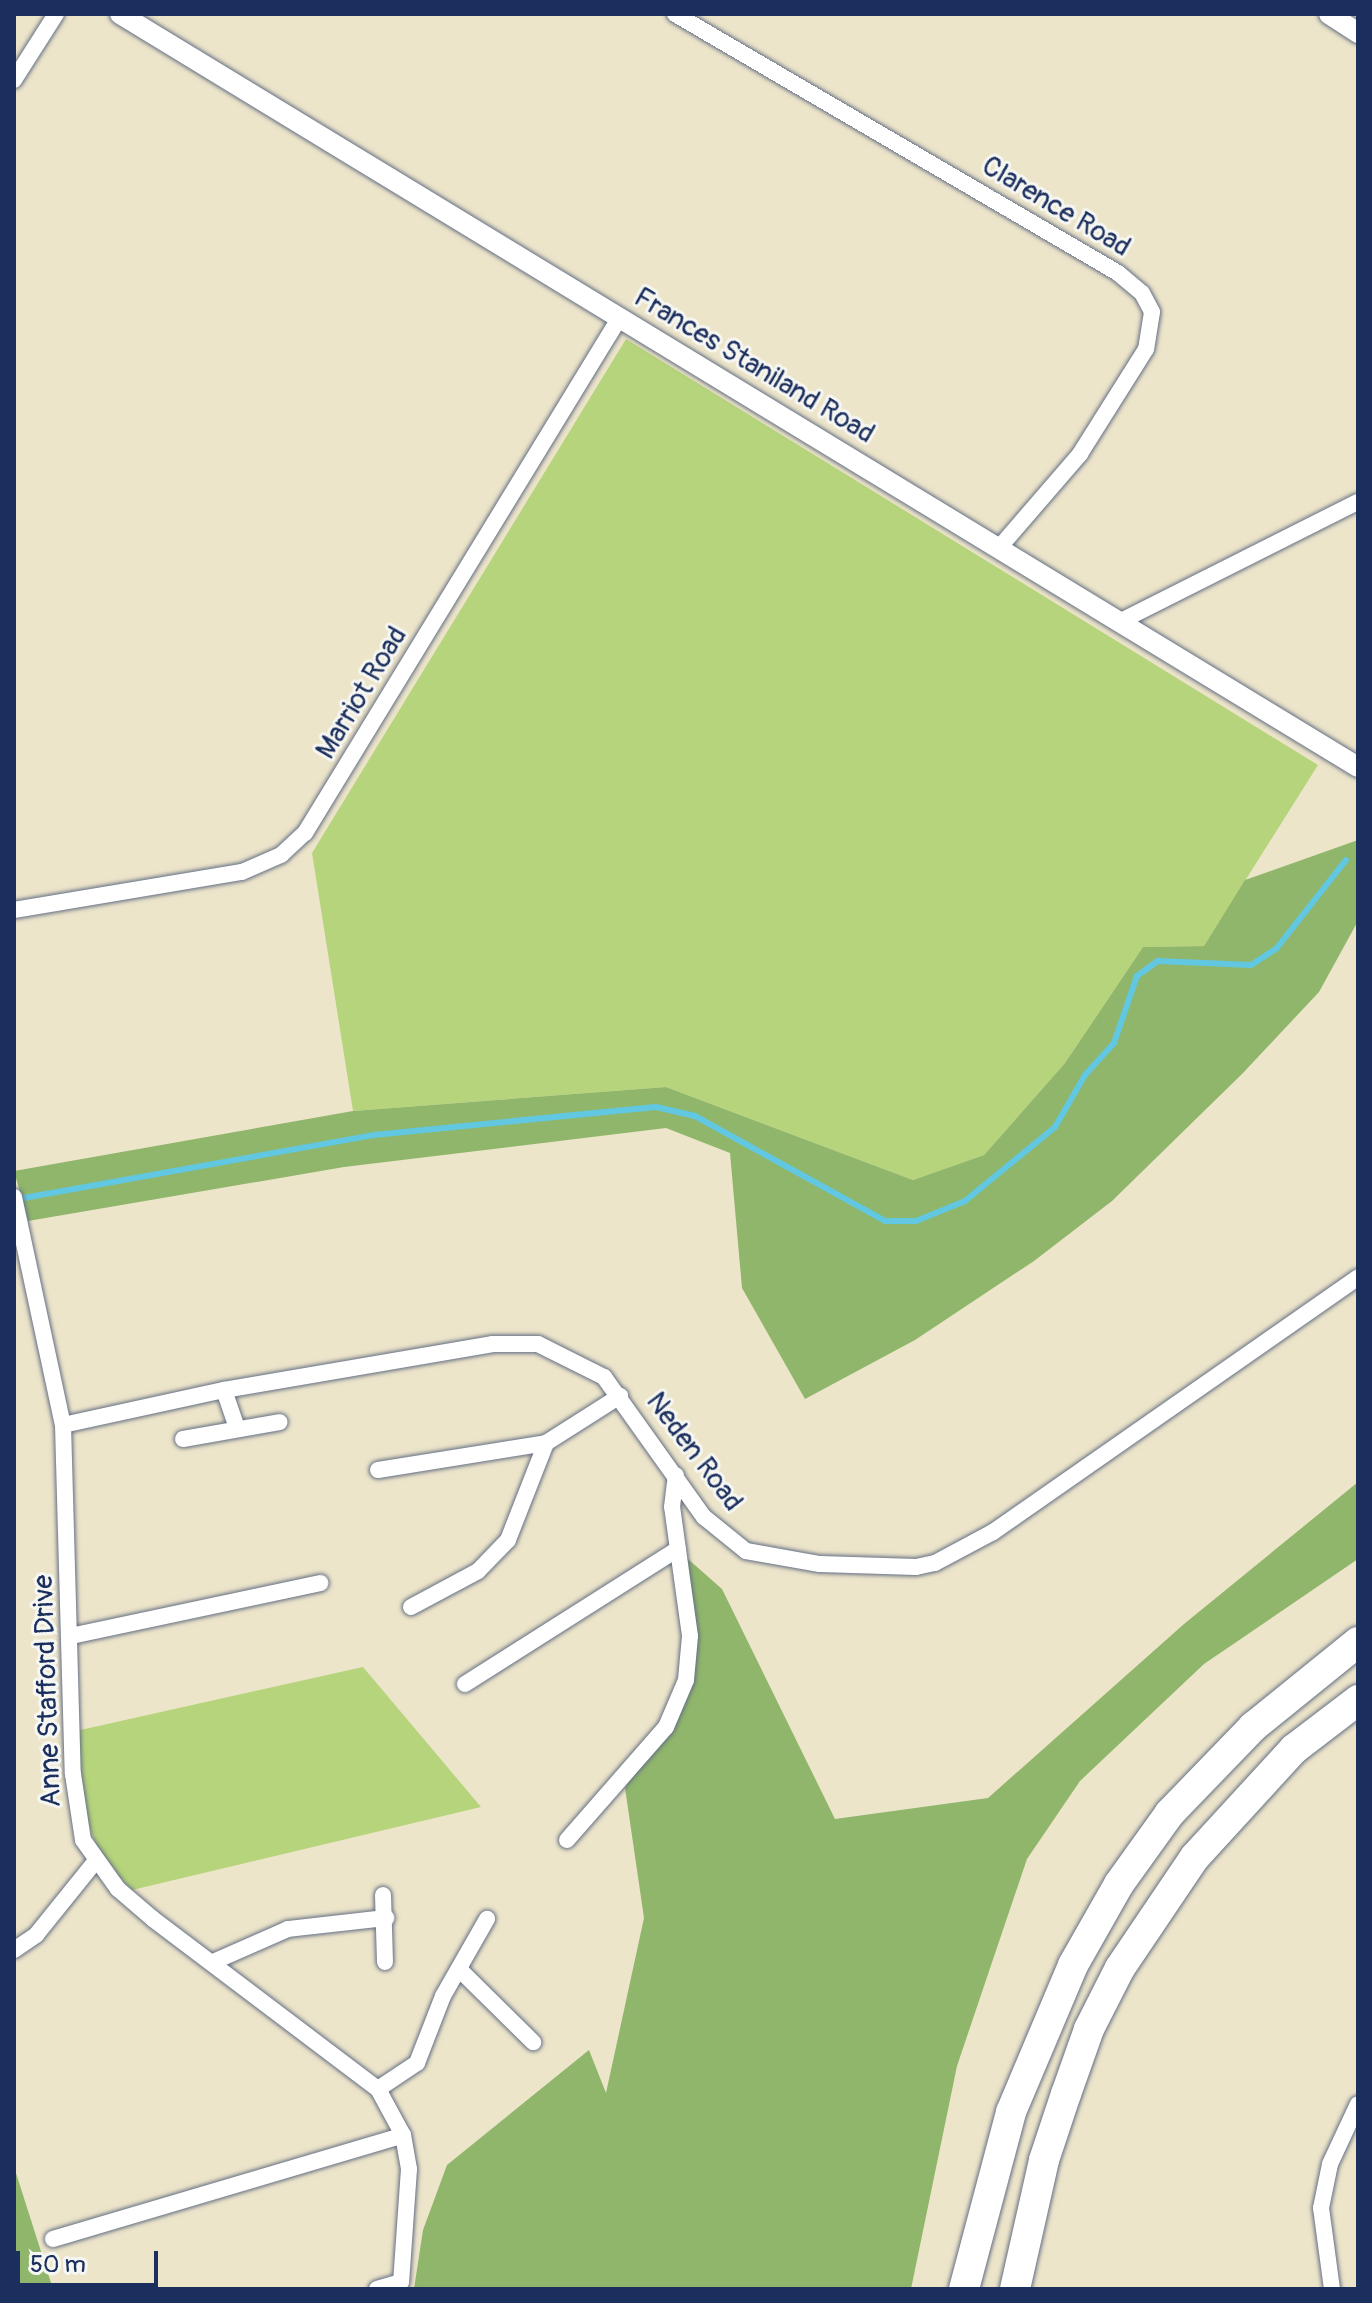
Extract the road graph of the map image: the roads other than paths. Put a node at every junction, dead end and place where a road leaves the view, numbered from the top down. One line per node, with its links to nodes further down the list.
1 (56, 14): 6 (street)
2 (120, 14): 7 (street, Frances Staniland Road)
3 (675, 14): 9 (street, Clarence Road)
4 (1329, 14): 5 (street)
5 (1358, 33)
6 (14, 80)
7 (620, 317): 9 (street, Frances Staniland Road); 12 (street, Marriot Road)
8 (1358, 502): 10 (street)
9 (999, 548): 10 (street, Frances Staniland Road)
10 (1119, 622): 11 (street, Frances Staniland Road)
11 (1358, 767)
12 (14, 910)
13 (14, 1197): 18 (street, Anne Stafford Drive)
14 (1358, 1277): 23 (street, Neden Road)
15 (224, 1390): 16 (street, Neden Road); 18 (street, Neden Road); 19 (street)
16 (620, 1396): 21 (street); 23 (street, Neden Road)
17 (280, 1422): 19 (street)
18 (63, 1425): 27 (street, Anne Stafford Drive)
19 (237, 1428): 20 (street)
20 (183, 1439)
21 (546, 1443): 22 (street); 26 (street)
22 (378, 1470)
23 (676, 1475): 24 (street)
24 (678, 1549): 29 (street); 31 (street)
25 (320, 1583): 27 (street)
26 (411, 1607)
27 (71, 1636): 32 (street, Anne Stafford Drive)
28 (1358, 1642): 46 (highway)
29 (465, 1684)
30 (1358, 1700): 47 (highway)
31 (567, 1840)
32 (95, 1862): 36 (street); 37 (street, Anne Stafford Drive)
33 (383, 1895): 34 (street)
34 (386, 1918): 37 (street); 38 (street)
35 (487, 1919): 39 (street)
36 (14, 1950)
37 (213, 1962): 41 (street, Anne Stafford Drive)
38 (385, 1962)
39 (460, 1970): 40 (street); 41 (street)
40 (533, 2042)
41 (378, 2089): 43 (street, Anne Stafford Drive)
42 (1358, 2104): 48 (street)
43 (403, 2135): 44 (street); 45 (street, Anne Stafford Drive)
44 (53, 2239)
45 (377, 2289)
46 (964, 2289)
47 (1015, 2289)
48 (1332, 2289)

